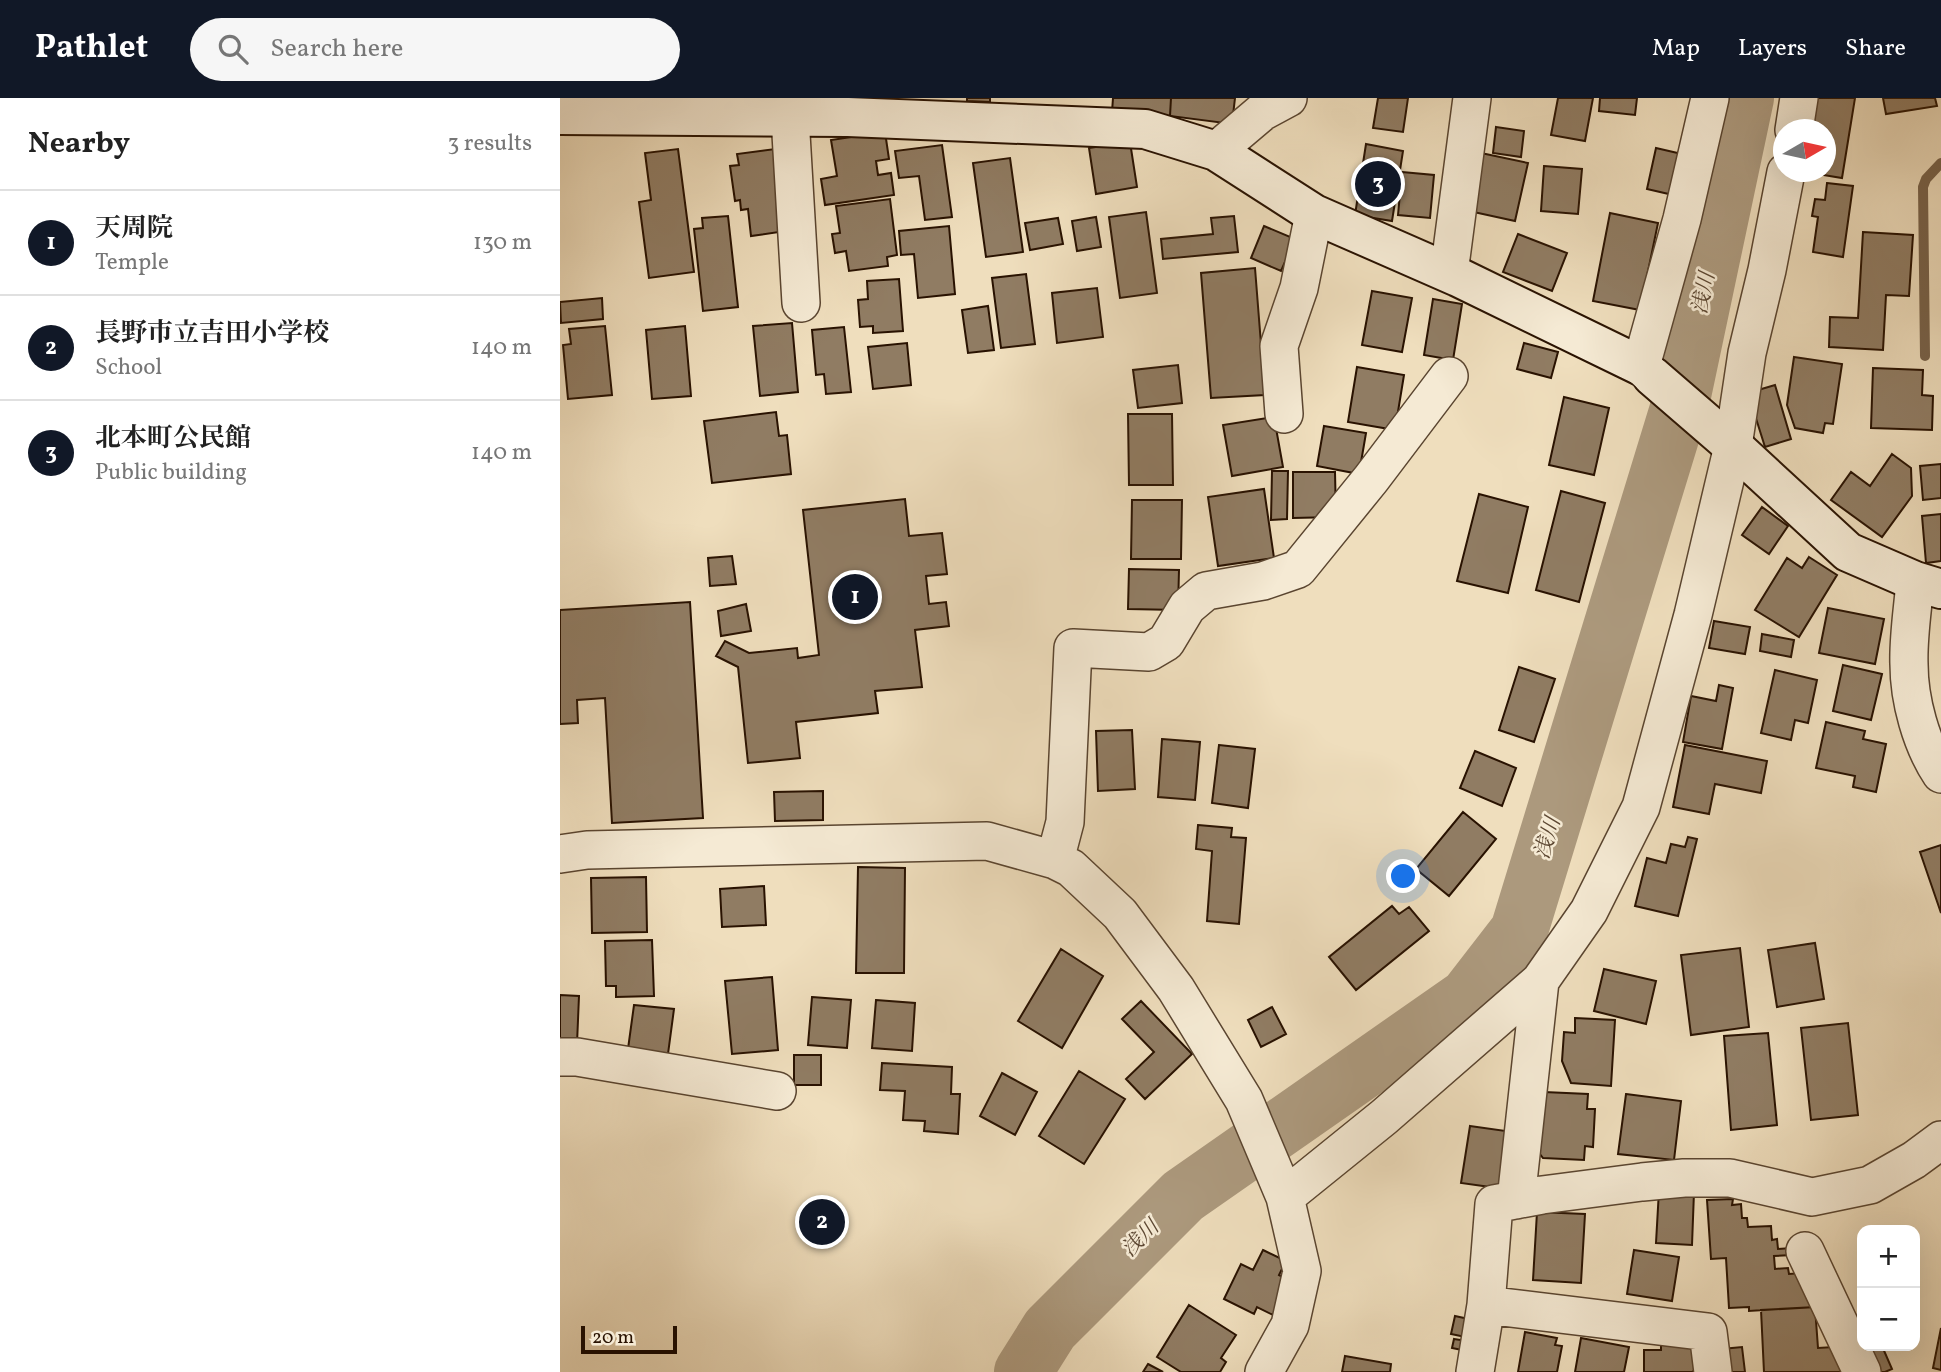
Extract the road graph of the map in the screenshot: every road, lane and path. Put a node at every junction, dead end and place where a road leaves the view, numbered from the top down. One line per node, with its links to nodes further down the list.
1 (1288, 98): 9 (street)
2 (1472, 98): 12 (street)
3 (1710, 98): 14 (street)
4 (1799, 98): 8 (street)
5 (847, 107): 7 (street); 9 (street)
6 (560, 115): 7 (street)
7 (790, 117): 13 (street)
8 (1796, 119)
9 (1216, 151): 11 (street)
10 (1784, 182): 17 (street)
11 (1314, 214): 12 (street); 16 (street)
12 (1450, 273): 14 (street)
13 (801, 303)
14 (1647, 371): 17 (street)
15 (1448, 376): 21 (street)
16 (1284, 414)
17 (1727, 441): 18 (street); 22 (street)
18 (1928, 585): 19 (street)
19 (1941, 774)
20 (560, 854): 21 (street)
21 (1055, 860): 26 (street)
22 (1540, 981): 26 (street); 27 (street)
23 (560, 1057): 24 (street)
24 (777, 1091)
25 (1941, 1140): 27 (street)
26 (1281, 1189): 30 (street)
27 (1516, 1200): 29 (street)
28 (1805, 1251): 33 (street)
29 (1486, 1305): 31 (street); 32 (street)
30 (1264, 1372)
31 (1475, 1372)
32 (1713, 1372)
33 (1862, 1372)

